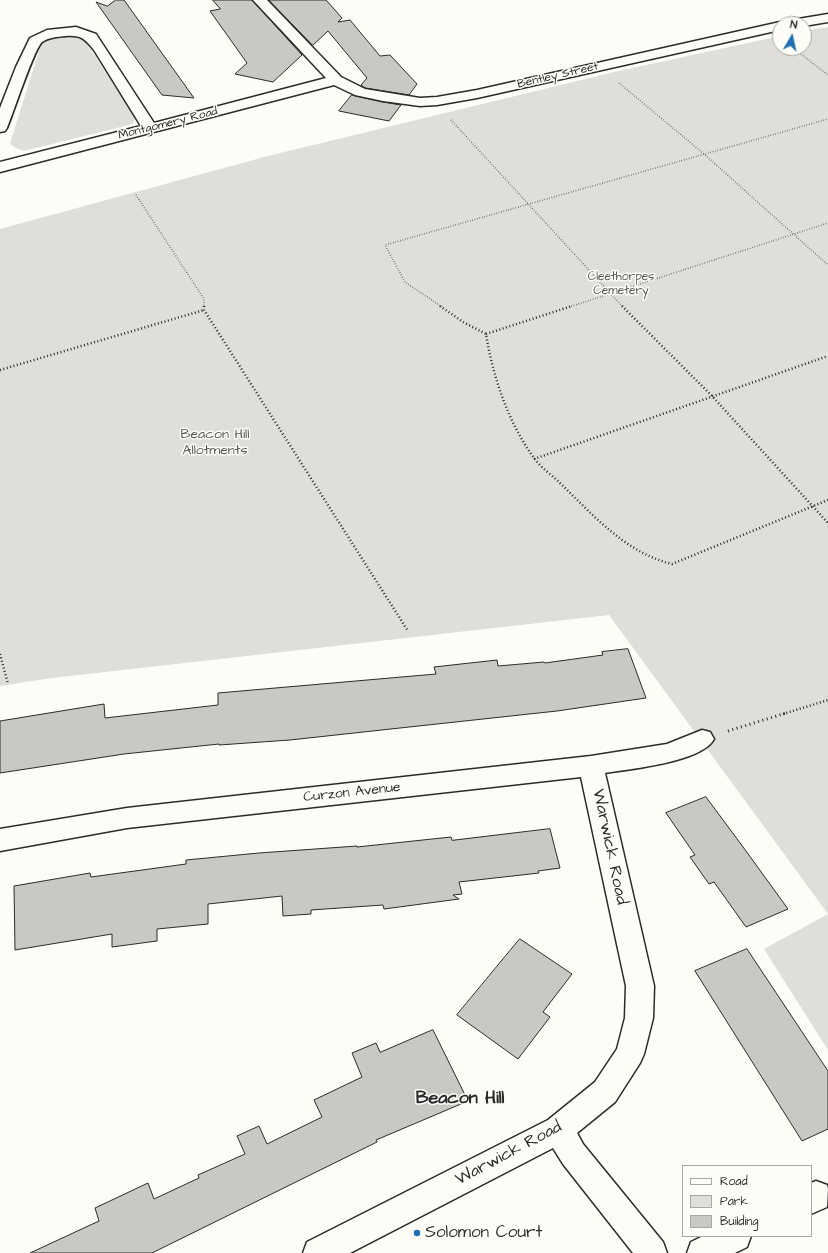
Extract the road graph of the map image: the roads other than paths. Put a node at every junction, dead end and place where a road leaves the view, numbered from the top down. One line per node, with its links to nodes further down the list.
1 (260, 0): 5 (street, Bentley Street)
2 (828, 18): 3 (street)
3 (812, 21)
4 (772, 28): 5 (street, Bentley Street)
5 (336, 80): 7 (street, Montgomery Road)
6 (0, 128): 7 (street)
7 (150, 129): 8 (street, Montgomery Road)
8 (0, 167)
9 (702, 739): 10 (street, Curzon Avenue)
10 (591, 766): 11 (street, Curzon Avenue); 12 (street, Warwick Road)
11 (0, 840)
12 (558, 1130): 14 (street, Warwick Road); 15 (street)
13 (734, 1237): 16 (street)
14 (318, 1253)
15 (652, 1253)
16 (702, 1253)

